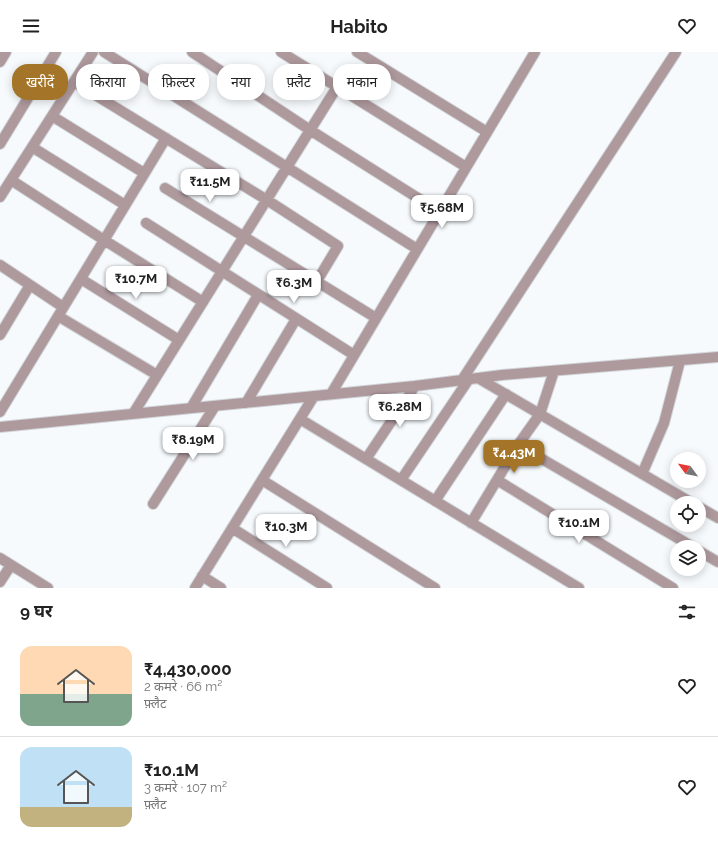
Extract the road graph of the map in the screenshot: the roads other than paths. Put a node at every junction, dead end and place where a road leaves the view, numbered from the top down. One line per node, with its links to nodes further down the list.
1 (6, 52): 10 (street)
2 (56, 52): 19 (street)
3 (93, 52): 11 (street)
4 (104, 52): 21 (street)
5 (192, 52): 16 (street)
6 (281, 52): 12 (street)
7 (357, 52): 17 (street)
8 (535, 52): 17 (street)
9 (676, 52): 51 (street)
10 (0, 62)
11 (74, 82): 15 (street); 18 (street)
12 (333, 84)
13 (333, 93): 16 (street)
14 (358, 100): 22 (street)
15 (52, 116): 20 (street); 23 (street)
16 (310, 130): 21 (street); 29 (street)
17 (487, 132): 22 (street)
18 (166, 138): 23 (street); 27 (street)
19 (0, 144)
20 (32, 147): 24 (street); 28 (street)
21 (288, 167): 27 (street); 33 (street)
22 (466, 167): 29 (street)
23 (144, 173): 28 (street)
24 (11, 180): 26 (street); 32 (street)
25 (165, 188): 31 (street)
26 (0, 197)
27 (267, 200): 31 (street); 37 (street)
28 (125, 205): 32 (street)
29 (440, 212): 33 (street)
30 (146, 223): 35 (street)
31 (244, 236): 35 (street); 37 (street)
32 (104, 240): 36 (street); 40 (street)
33 (417, 249): 42 (street)
34 (0, 266): 38 (street)
35 (222, 272): 39 (street); 40 (street)
36 (80, 279): 41 (street); 45 (street)
37 (317, 281): 42 (street)
38 (30, 285): 41 (street); 44 (street)
39 (258, 295): 43 (street); 58 (street)
40 (203, 302): 45 (street)
41 (61, 312): 50 (street); 59 (street)
42 (376, 318): 46 (street)
43 (296, 319): 46 (street); 56 (street)
44 (0, 335)
45 (179, 340): 50 (street)
46 (354, 355): 53 (street)
47 (718, 357): 48 (street)
48 (680, 361): 49 (street); 66 (street)
49 (554, 371): 51 (street); 61 (street)
50 (158, 375): 60 (street)
51 (470, 379): 52 (street); 54 (street); 68 (street)
52 (415, 386): 53 (street); 65 (street)
53 (331, 394): 55 (street)
54 (506, 394): 61 (street); 71 (street)
55 (314, 396): 56 (street); 62 (street)
56 (246, 402): 57 (street)
57 (214, 406): 58 (street); 72 (street)
58 (192, 408): 60 (street)
59 (0, 412)
60 (133, 414): 63 (street)
61 (540, 414): 64 (street); 66 (street)
62 (300, 419): 65 (street); 67 (street)
63 (0, 427)
64 (518, 445): 69 (street); 77 (street)
65 (366, 459): 68 (street)
66 (642, 474): 70 (street)
67 (262, 480): 76 (street); 89 (street)
68 (401, 480): 71 (street)
69 (497, 480): 75 (street); 91 (street)
70 (680, 496)
71 (435, 501): 75 (street)
72 (153, 504)
73 (706, 510): 74 (street)
74 (717, 516)
75 (472, 523): 90 (street)
76 (232, 528): 82 (street); 88 (street)
77 (681, 540)
78 (706, 555): 80 (street)
79 (0, 558): 81 (street)
80 (718, 562)
81 (11, 564): 83 (street); 84 (street)
82 (202, 576): 86 (street); 87 (street)
83 (0, 582)
84 (35, 585): 85 (street)
85 (48, 588)
86 (195, 588)
87 (221, 588)
88 (328, 588)
89 (435, 588)
90 (579, 588)
91 (673, 588)

